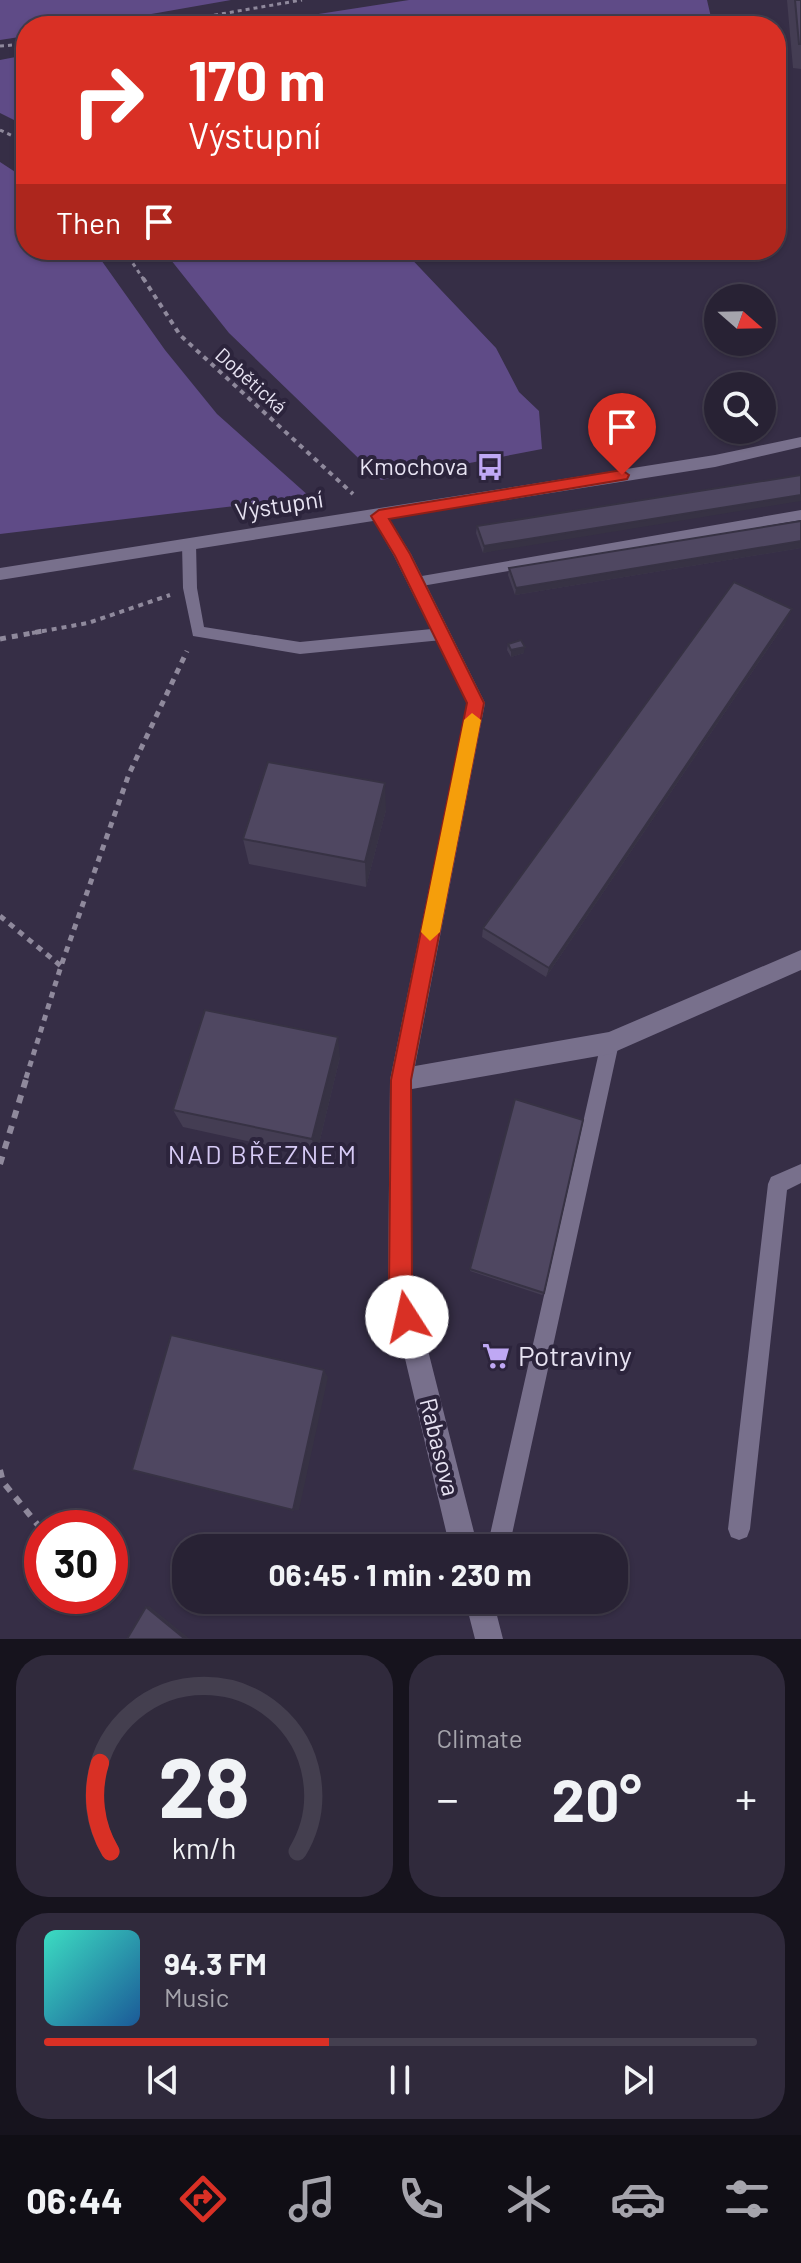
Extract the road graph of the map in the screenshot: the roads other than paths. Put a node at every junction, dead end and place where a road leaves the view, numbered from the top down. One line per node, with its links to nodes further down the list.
1 (801, 442): 3 (street, Výstupní)
2 (801, 515): 6 (lane)
3 (379, 516): 4 (street, Výstupní); 6 (street, Rabasova)
4 (189, 544): 5 (street, Výstupní); 7 (lane)
5 (0, 574)
6 (416, 582): 7 (street, Rabasova)
7 (442, 634): 10 (street, Rabasova)
8 (801, 960): 9 (street)
9 (610, 1043): 10 (street); 14 (lane)
10 (401, 1080): 13 (street, Rabasova)
11 (801, 1173): 12 (lane)
12 (739, 1529)
13 (461, 1534)
14 (501, 1534)

